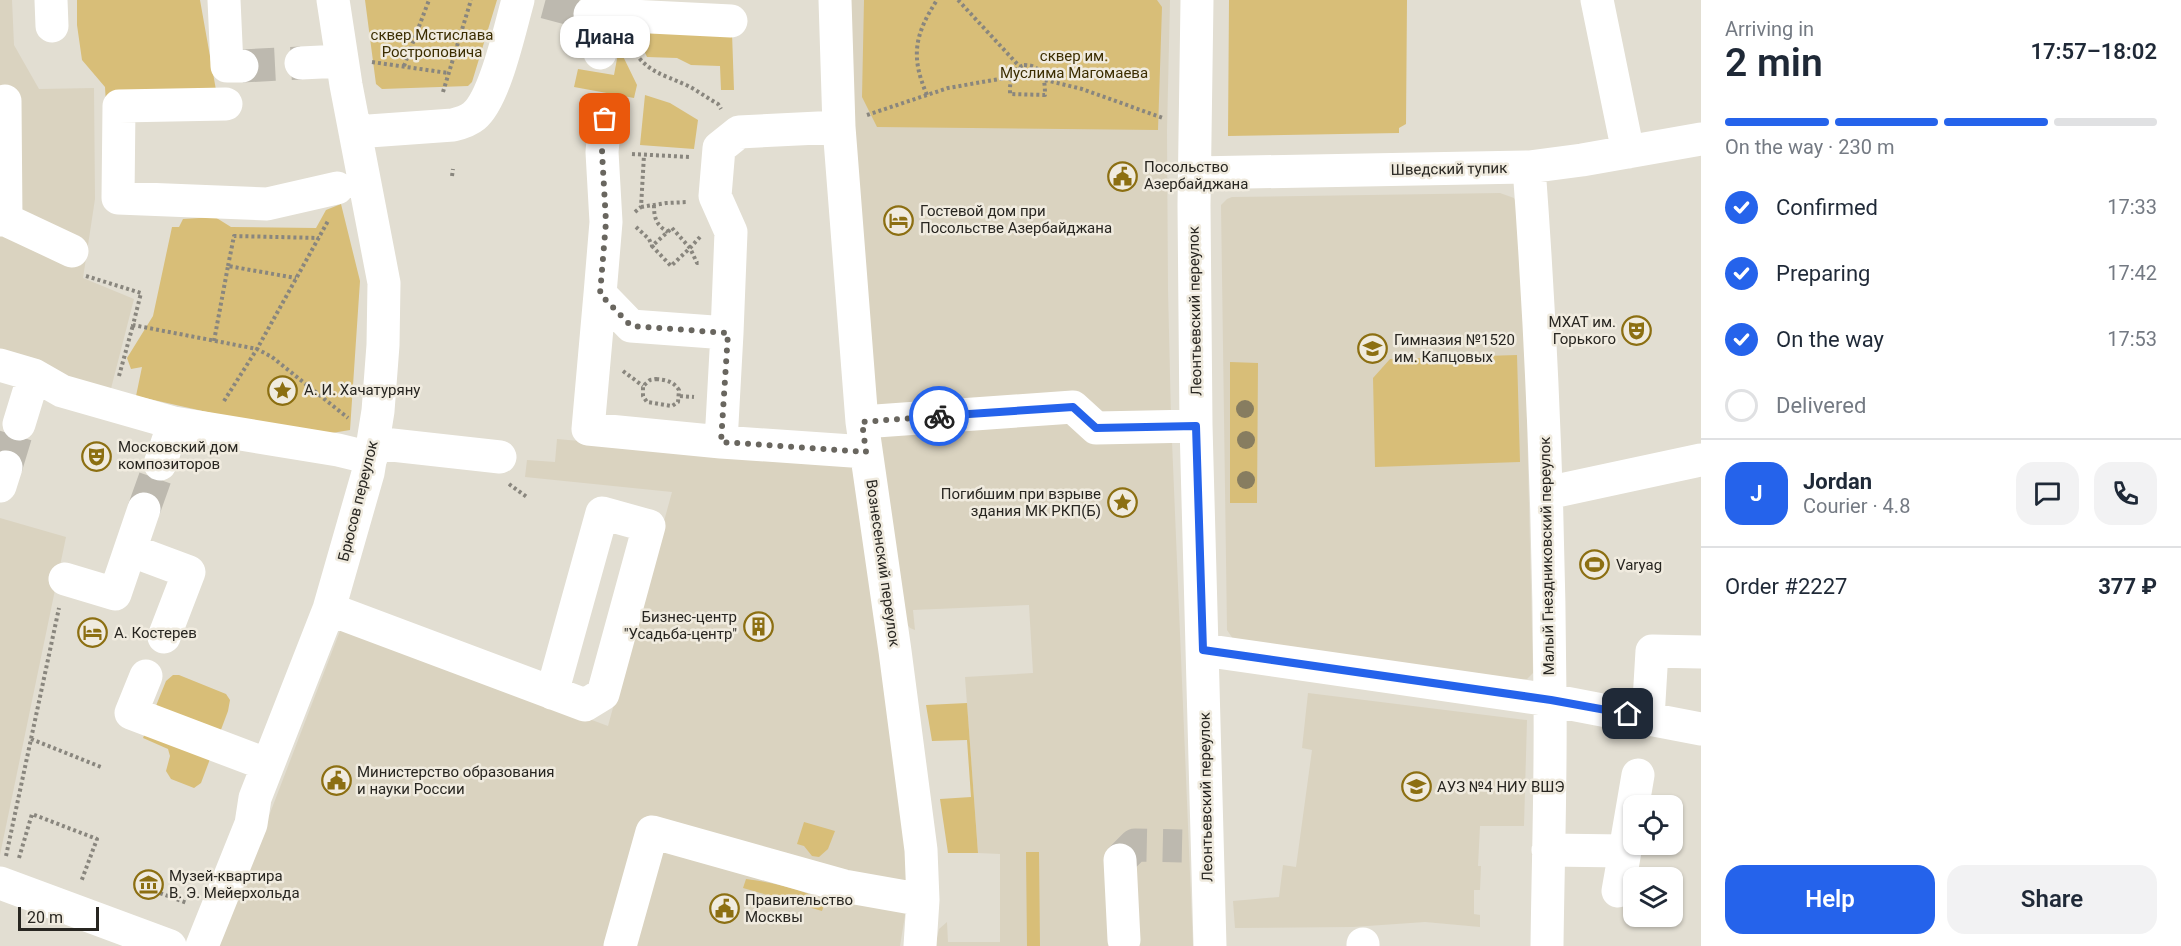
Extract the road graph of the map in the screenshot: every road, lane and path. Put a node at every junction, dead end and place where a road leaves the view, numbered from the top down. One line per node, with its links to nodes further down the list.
1 (224, 0): 16 (street)
2 (333, 0): 14 (street, Брюсов переулок)
3 (429, 0): 17 (path)
4 (471, 0): 19 (path)
5 (835, 0): 28 (street, Вознесенский переулок)
6 (937, 0): 23 (path)
7 (958, 0): 18 (path)
8 (1197, 0): 37 (street, Леонтьевский переулок)
9 (1597, 0): 33 (street)
10 (531, 1): 29 (street)
11 (731, 21): 12 (street)
12 (600, 53)
13 (639, 59): 30 (path)
14 (357, 61): 15 (street); 17 (path); 29 (street, Брюсов переулок)
15 (301, 63)
16 (242, 66)
17 (404, 66): 19 (path)
18 (1020, 67): 20 (path); 21 (path)
19 (448, 73): 22 (path)
20 (1011, 77): 21 (path); 23 (path)
21 (1045, 80): 26 (path)
22 (443, 92)
23 (927, 95): 28 (path)
24 (5, 100): 43 (street)
25 (226, 104): 40 (street)
26 (1163, 118)
27 (605, 119): 32 (street)
28 (850, 123): 30 (street); 65 (street, Вознесенский переулок)
29 (355, 132): 66 (street, Брюсов переулок)
30 (739, 132): 34 (street)
31 (1701, 139): 33 (street, Шведский тупик)
32 (602, 152): 34 (path); 52 (street)
33 (1628, 152): 35 (street, Шведский тупик)
34 (718, 159): 39 (street)
35 (1529, 167): 37 (street, Шведский тупик); 71 (street, Малый Гнездниковский переулок)
36 (453, 169): 38 (path)
37 (1195, 173): 63 (street, Леонтьевский переулок)
38 (452, 176)
39 (715, 196): 41 (path); 54 (street)
40 (335, 200): 46 (path)
41 (654, 205): 42 (path); 45 (path)
42 (641, 207)
43 (3, 220): 48 (street)
44 (630, 225): 47 (path)
45 (668, 232): 47 (path); 47 (path)
46 (319, 238): 49 (path); 51 (path)
47 (652, 246)
48 (72, 251)
49 (228, 266): 51 (path); 55 (path)
50 (91, 278): 53 (path)
51 (296, 278): 56 (path)
52 (600, 294): 54 (street); 67 (street)
53 (133, 325): 55 (path); 60 (path)
54 (728, 333): 67 (street)
55 (214, 341): 56 (path)
56 (257, 350): 64 (path); 66 (path)
57 (0, 365): 58 (street)
58 (34, 375): 60 (street); 62 (street)
59 (656, 379): 59 (path)
60 (111, 405): 61 (street)
61 (174, 423): 64 (street); 70 (street)
62 (19, 424)
63 (1196, 426): 65 (street); 77 (street, Леонтьевский переулок)
64 (206, 428): 66 (street)
65 (864, 437): 67 (street); 97 (street, Вознесенский переулок)
66 (366, 441): 68 (street); 75 (street, Брюсов переулок)
67 (721, 442)
68 (500, 457)
69 (1701, 460): 71 (street)
70 (160, 464)
71 (1547, 493): 81 (street, Малый Гнездниковский переулок)
72 (144, 509): 73 (street)
73 (130, 550): 74 (street); 76 (street)
74 (64, 579): 84 (path)
75 (329, 609): 80 (street); 85 (street, Брюсов переулок)
76 (164, 638)
77 (1203, 650): 81 (street); 104 (street, Леонтьевский переулок)
78 (1701, 652): 82 (street)
79 (146, 675): 85 (street)
80 (552, 693): 80 (street)
81 (1551, 700): 82 (street); 89 (street, Малый Гнездниковский переулок)
82 (1648, 718): 83 (street)
83 (1701, 729)
84 (31, 739): 86 (path); 93 (path)
85 (268, 765): 100 (street, Брюсов переулок)
86 (101, 767)
87 (1638, 775): 88 (street)
88 (1635, 795)
89 (1548, 850): 90 (street); 105 (street, Малый Гнездниковский переулок)
90 (1623, 851)
91 (1624, 855): 95 (street)
92 (1120, 860): 99 (street)
93 (6, 875): 94 (path); 101 (street)
94 (80, 886)
95 (1618, 891)
96 (160, 893): 98 (path)
97 (923, 900): 102 (street); 103 (street, Вознесенский переулок)
98 (193, 905)
99 (1124, 940)
100 (207, 945)
101 (170, 946)
102 (620, 946)
103 (920, 946)
104 (1210, 946)
105 (1547, 946)

